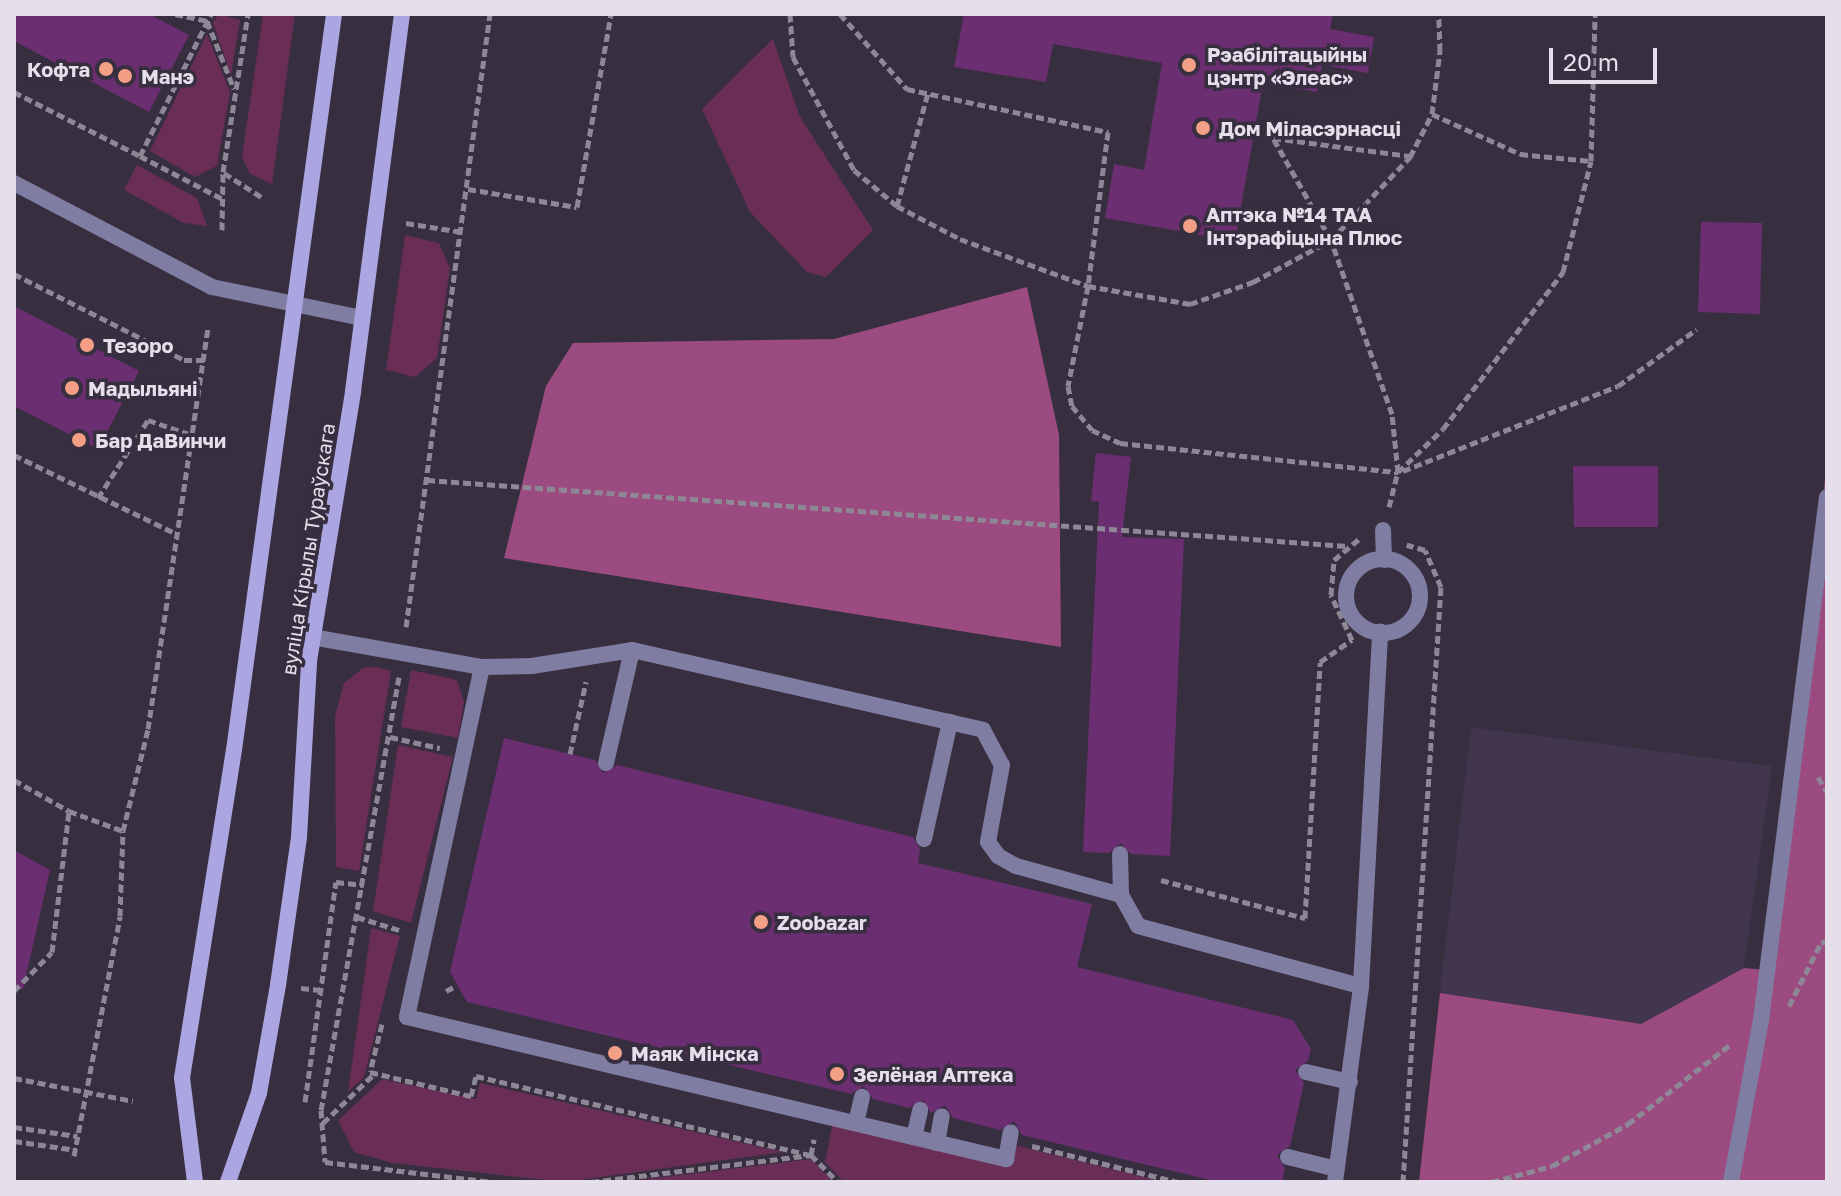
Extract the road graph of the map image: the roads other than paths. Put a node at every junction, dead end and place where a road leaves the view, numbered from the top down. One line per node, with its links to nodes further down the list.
1 (334, 14): 4 (main road)
2 (402, 14): 5 (main road, вуліца Кірылы Тураўскага)
3 (14, 183): 4 (street)
4 (292, 306): 5 (street); 30 (main road)
5 (362, 318): 10 (main road, вуліца Кірылы Тураўскага)
6 (1827, 497): 32 (street)
7 (1383, 530): 8 (street)
8 (1384, 560): 9 (street); 9 (street)
9 (1380, 632): 18 (street)
10 (312, 637): 12 (street); 31 (main road, вуліца Кірылы Тураўскага)
11 (632, 650): 12 (street); 13 (street); 14 (street)
12 (482, 667): 24 (street)
13 (950, 722): 15 (street); 17 (street)
14 (606, 763)
15 (924, 839)
16 (1120, 854): 17 (street)
17 (1121, 895): 18 (street)
18 (1361, 986): 20 (street)
19 (1306, 1072): 20 (street)
20 (1350, 1082): 29 (street)
21 (862, 1097): 24 (street)
22 (920, 1110): 26 (street)
23 (942, 1116): 27 (street)
24 (856, 1123): 26 (street)
25 (1011, 1132): 27 (street)
26 (914, 1137): 27 (street)
27 (937, 1143)
28 (1288, 1157): 29 (street)
29 (1336, 1175)
30 (195, 1182)
31 (228, 1182)
32 (1731, 1182)

